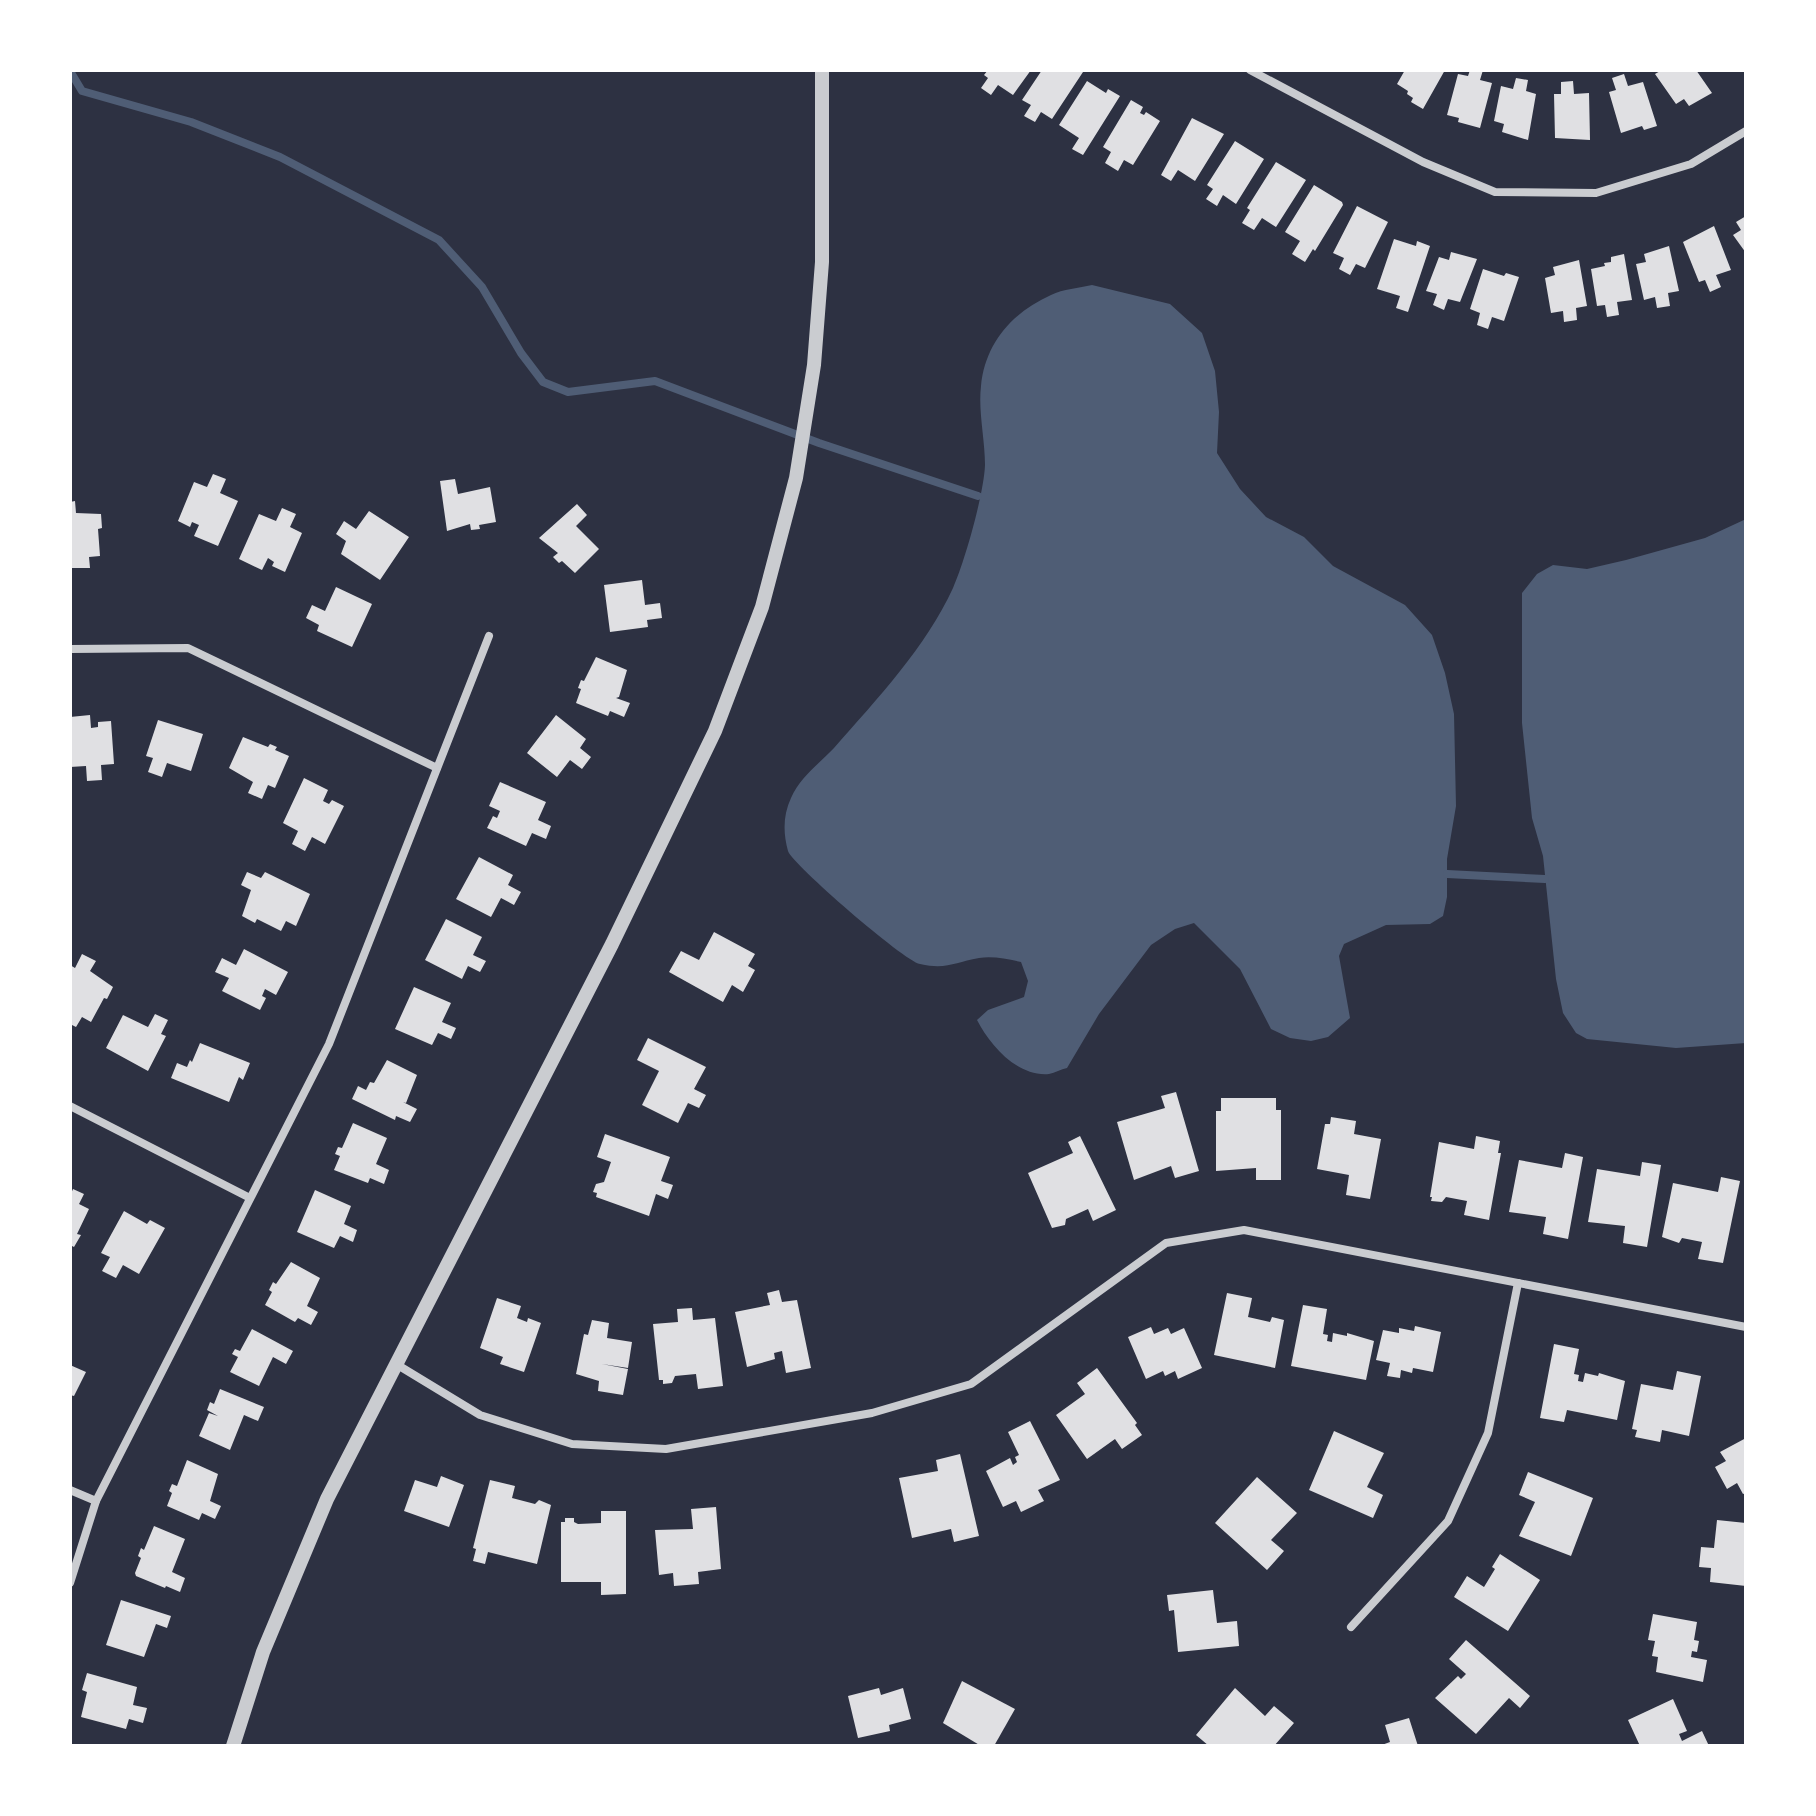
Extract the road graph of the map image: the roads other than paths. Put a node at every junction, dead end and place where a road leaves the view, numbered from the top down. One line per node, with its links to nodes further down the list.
1 (822, 70): 11 (street)
2 (1250, 70): 3 (street)
3 (1746, 131)
4 (489, 636): 6 (street)
5 (70, 649): 6 (street)
6 (437, 768): 8 (street)
7 (70, 1106): 8 (street)
8 (250, 1198): 13 (street)
9 (1518, 1283): 10 (street); 11 (street); 15 (street)
10 (1746, 1327)
11 (396, 1364): 16 (street)
12 (70, 1490): 13 (street)
13 (96, 1501): 14 (street)
14 (70, 1583)
15 (1351, 1627)
16 (233, 1746)

